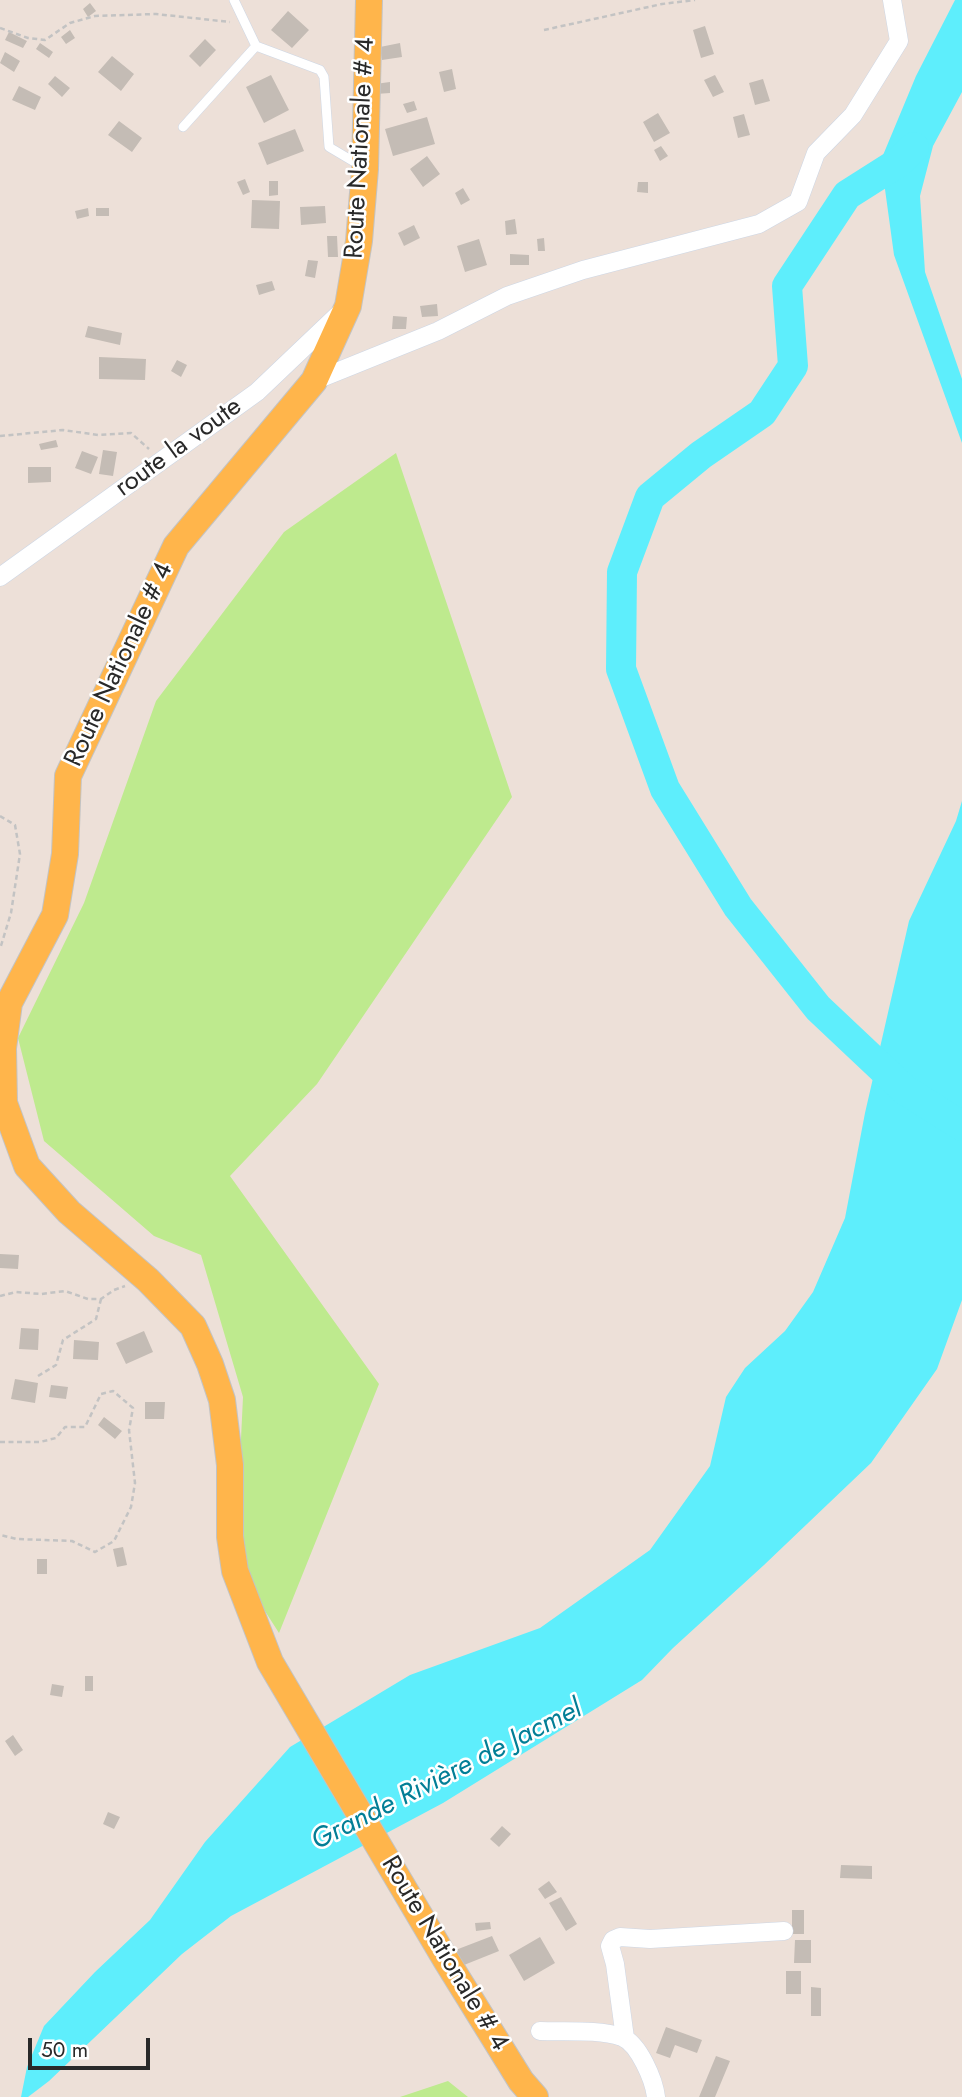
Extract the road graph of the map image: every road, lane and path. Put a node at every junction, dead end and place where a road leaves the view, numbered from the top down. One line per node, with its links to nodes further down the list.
1 (233, 0): 5 (lane)
2 (369, 0): 10 (main road, Route Nationale # 4)
3 (695, 0): 7 (path)
4 (892, 0): 12 (street)
5 (247, 24): 6 (path); 8 (lane)
6 (0, 28)
7 (544, 30)
8 (256, 46): 9 (lane); 10 (lane)
9 (183, 127)
10 (365, 169): 11 (main road, Route Nationale # 4)
11 (348, 306): 12 (main road, Route Nationale # 4); 14 (street, route la voute)
12 (314, 380): 18 (main road, Route Nationale # 4)
13 (0, 436): 14 (path)
14 (162, 461): 15 (street, route la voute)
15 (0, 577)
16 (0, 816): 17 (path)
17 (0, 949)
18 (148, 1280): 20 (path); 27 (main road, Route Nationale # 4)
19 (0, 1296): 20 (path)
20 (101, 1299): 21 (path)
21 (38, 1376)
22 (0, 1442): 23 (path)
23 (0, 1535)
24 (784, 1931): 26 (street)
25 (540, 2031): 26 (street)
26 (625, 2038): 28 (street)
27 (535, 2097)
28 (656, 2097)

